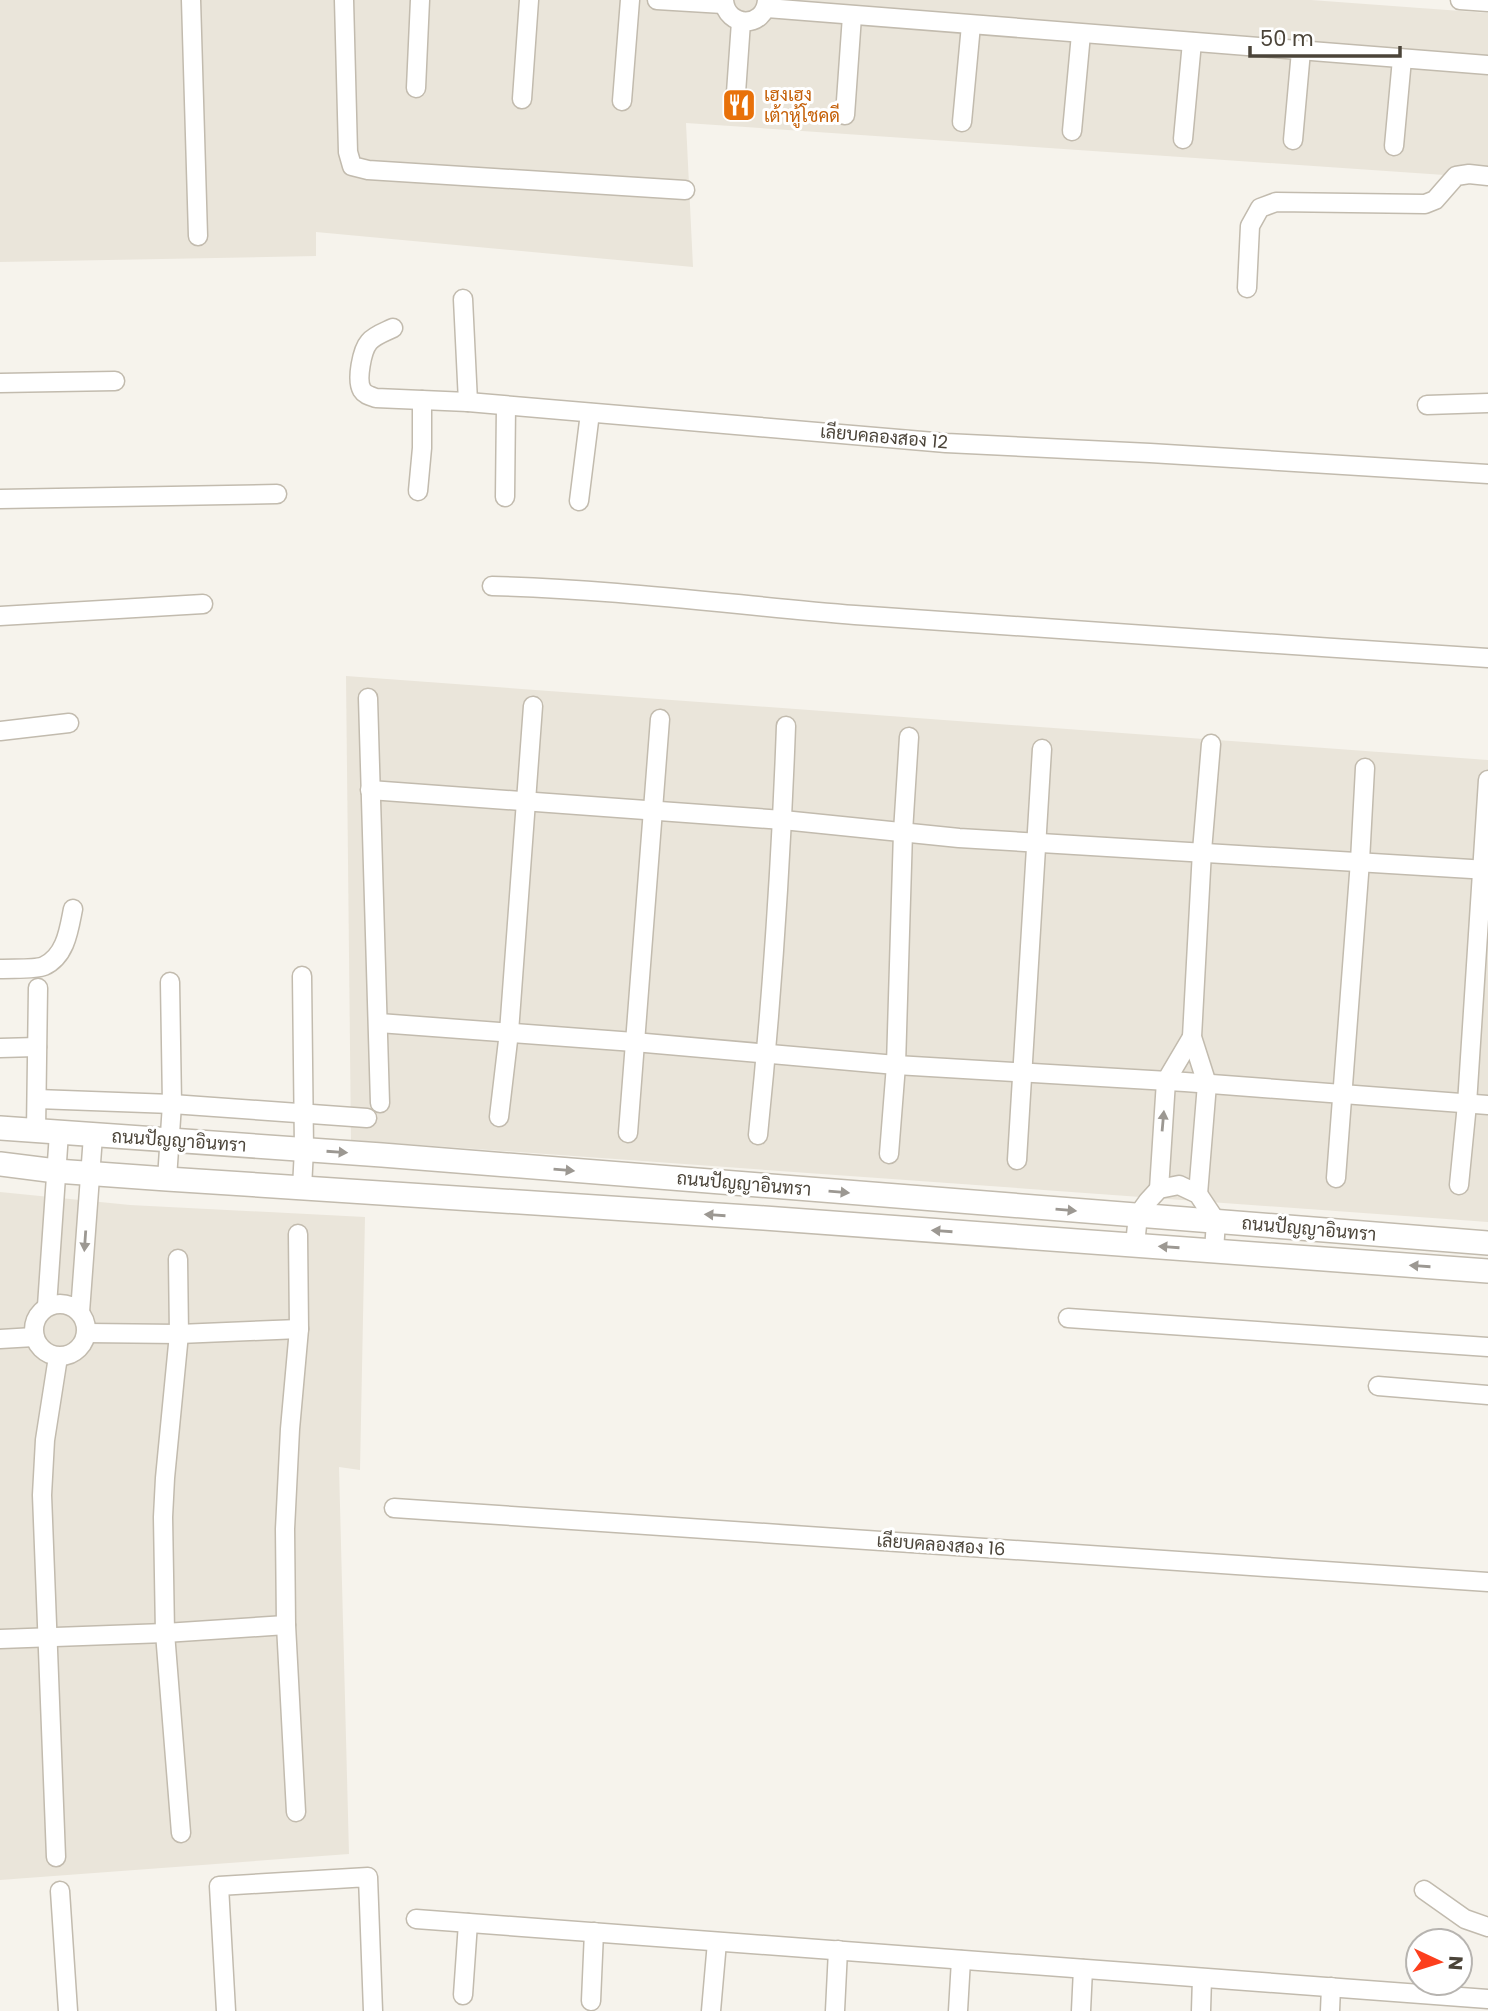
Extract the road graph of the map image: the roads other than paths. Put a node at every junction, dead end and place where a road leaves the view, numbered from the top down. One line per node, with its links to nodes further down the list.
1 (191, 0): 31 (street)
2 (344, 0): 30 (street)
3 (420, 0): 19 (street)
4 (529, 0): 20 (street)
5 (629, 0): 21 (street)
6 (657, 0): 8 (street)
7 (1460, 0): 9 (street)
8 (724, 2): 12 (street)
9 (1488, 2)
10 (767, 4): 11 (street); 12 (street)
11 (852, 16): 13 (street); 23 (street)
12 (741, 22): 22 (street)
13 (971, 25): 14 (street); 24 (street)
14 (1081, 34): 15 (street); 25 (street)
15 (1192, 42): 16 (street); 26 (street)
16 (1301, 51): 17 (street); 27 (street)
17 (1402, 59): 18 (street); 28 (street)
18 (1488, 65)
19 (416, 88)
20 (522, 99)
21 (622, 101)
22 (735, 107)
23 (845, 115)
24 (962, 122)
25 (1072, 131)
26 (1183, 139)
27 (1293, 140)
28 (1394, 146)
29 (1488, 176): 32 (street)
30 (685, 190)
31 (198, 236)
32 (1247, 288)
33 (463, 299): 38 (street)
34 (393, 328): 37 (street, เลียบคลองสอง 12)
35 (115, 381): 36 (street)
36 (0, 383)
37 (422, 400): 38 (street, เลียบคลองสอง 12); 44 (street)
38 (468, 402): 41 (street, เลียบคลองสอง 12)
39 (1488, 403): 40 (street)
40 (1427, 405)
41 (506, 407): 42 (street, เลียบคลองสอง 12); 46 (street)
42 (590, 413): 43 (street, เลียบคลองสอง 12); 48 (street)
43 (1488, 474)
44 (418, 491)
45 (277, 494): 47 (street)
46 (505, 497)
47 (0, 499)
48 (579, 500)
49 (492, 586): 52 (street)
50 (203, 604): 51 (street)
51 (0, 616)
52 (1488, 658)
53 (368, 698): 64 (street)
54 (533, 706): 65 (street)
55 (660, 719): 66 (street)
56 (69, 723): 58 (street)
57 (786, 726): 67 (street)
58 (0, 731)
59 (909, 737): 68 (street)
60 (1211, 744): 70 (street)
61 (1042, 749): 69 (street)
62 (1365, 768): 71 (street)
63 (1488, 779): 72 (street)
64 (370, 790): 65 (street); 78 (street)
65 (526, 802): 66 (street); 79 (street)
66 (653, 812): 67 (street); 81 (street)
67 (783, 820): 68 (street); 84 (street)
68 (903, 832): 69 (street); 85 (street)
69 (1038, 842): 70 (street); 86 (street)
70 (1202, 851): 71 (street); 80 (street)
71 (1360, 861): 72 (street); 89 (street)
72 (1485, 869): 93 (street)
73 (73, 909): 74 (street)
74 (0, 969)
75 (302, 976): 95 (street)
76 (170, 982): 92 (street)
77 (38, 988): 82 (street)
78 (379, 1023): 79 (street); 91 (street)
79 (509, 1032): 81 (street); 96 (street)
80 (1192, 1037): 87 (street); 88 (street)
81 (634, 1042): 84 (street); 101 (street)
82 (37, 1047): 83 (street); 90 (street)
83 (0, 1048)
84 (766, 1054): 85 (street); 102 (street)
85 (896, 1065): 86 (street); 106 (street)
86 (1023, 1073): 87 (street); 107 (street)
87 (1167, 1081): 88 (street); 115 (street, one-way to 87)
88 (1207, 1084): 89 (street); 116 (street)
89 (1342, 1094): 93 (street); 111 (street)
90 (37, 1099): 92 (street); 99 (street)
91 (380, 1103)
92 (172, 1104): 95 (street); 104 (street)
93 (1467, 1104): 94 (street); 113 (street)
94 (1488, 1105)
95 (304, 1114): 97 (street); 105 (street)
96 (499, 1117)
97 (367, 1118)
98 (0, 1128): 99 (street, ถนนปัญญาอินทรา)
99 (36, 1130): 100 (street, ถนนปัญญาอินทรา)
100 (59, 1133): 103 (street, ถนนปัญญาอินทรา); 109 (street)
101 (628, 1133)
102 (758, 1135)
103 (93, 1136): 104 (street, ถนนปัญญาอินทรา); 110 (street)
104 (171, 1140): 105 (street, ถนนปัญญาอินทรา); 112 (street)
105 (304, 1149): 114 (street); 117 (street, ถนนปัญญาอินทรา, one-way to 117)
106 (889, 1154)
107 (1017, 1160)
108 (0, 1164): 109 (street, ถนนปัญญาอินทรา)
109 (56, 1171): 110 (street, ถนนปัญญาอินทรา); 125 (street)
110 (90, 1173): 112 (street, ถนนปัญญาอินทรา); 126 (street, one-way to 126)
111 (1336, 1178)
112 (167, 1179): 114 (street, ถนนปัญญาอินทรา)
113 (1459, 1185)
114 (302, 1188): 121 (street, ถนนปัญญาอินทรา, one-way to 114)
115 (1158, 1189): 116 (street); 117 (street)
116 (1198, 1194): 118 (street)
117 (1138, 1215): 118 (street, ถนนปัญญาอินทรา); 121 (street)
118 (1216, 1221): 120 (street, ถนนปัญญาอินทรา); 122 (street)
119 (298, 1234): 128 (street)
120 (1488, 1243)
121 (1135, 1245): 122 (street, ถนนปัญญาอินทรา, one-way to 121)
122 (1214, 1251): 124 (street, ถนนปัญญาอินทรา, one-way to 122)
123 (178, 1259): 130 (street)
124 (1488, 1271)
125 (47, 1306): 126 (street); 131 (street)
126 (80, 1312): 129 (street)
127 (1068, 1318): 133 (street)
128 (299, 1329): 130 (street); 139 (street)
129 (87, 1332): 130 (street); 134 (street)
130 (179, 1334): 140 (street)
131 (34, 1337): 132 (street); 134 (street)
132 (0, 1339)
133 (1488, 1347)
134 (58, 1357): 141 (street)
135 (1378, 1387): 136 (street)
136 (1488, 1395)
137 (394, 1508): 138 (street, เลียบคลองสอง 16)
138 (1488, 1582)
139 (286, 1625): 140 (street); 143 (street)
140 (165, 1633): 141 (street); 144 (street)
141 (47, 1638): 142 (street); 145 (street)
142 (0, 1639)
143 (296, 1812)
144 (181, 1833)
145 (56, 1857)
146 (1424, 1890): 150 (street)
147 (60, 1891): 162 (street)
148 (416, 1919): 149 (street)
149 (468, 1923): 151 (street); 158 (street)
150 (1488, 1927)
151 (594, 1932): 152 (street); 160 (street)
152 (717, 1942): 153 (street); 165 (street)
153 (838, 1950): 154 (street); 166 (street)
154 (961, 1960): 155 (street); 167 (street)
155 (1083, 1969): 156 (street); 168 (street)
156 (1202, 1978): 157 (street); 169 (street)
157 (1331, 1987): 161 (street); 170 (street)
158 (463, 1995)
159 (1488, 1999): 161 (street)
160 (591, 2001)
161 (1452, 2003)
162 (68, 2011)
163 (226, 2011): 164 (street)
164 (373, 2011)
165 (711, 2011)
166 (835, 2011)
167 (958, 2011)
168 (1081, 2011)
169 (1201, 2011)
170 (1330, 2011)

